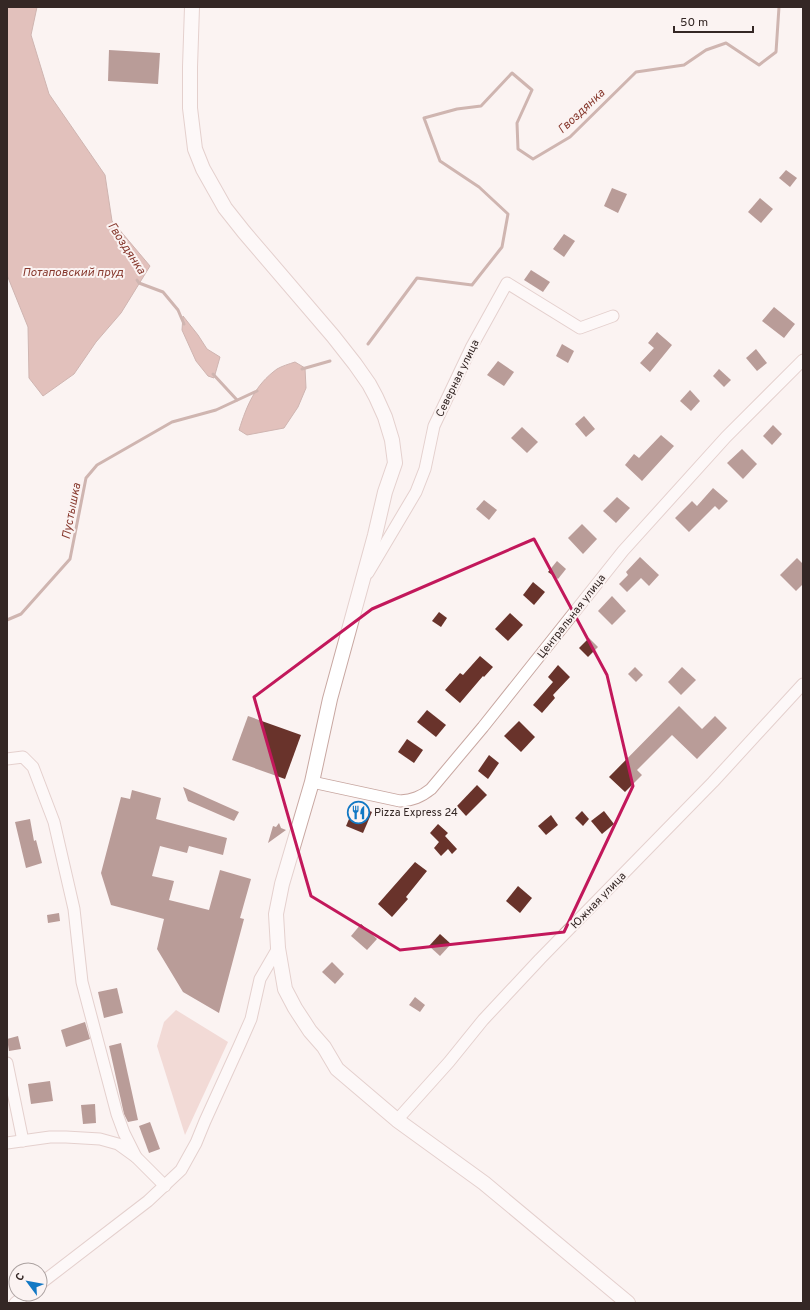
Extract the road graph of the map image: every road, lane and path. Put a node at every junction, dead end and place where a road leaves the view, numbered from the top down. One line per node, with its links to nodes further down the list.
1 (192, 7): 4 (main road)
2 (613, 316): 4 (street, Северная улица)
3 (803, 360): 7 (street, Центральная улица)
4 (362, 584): 7 (main road)
5 (803, 684): 10 (street, Южная улица)
6 (7, 759): 13 (street)
7 (312, 782): 8 (main road)
8 (278, 948): 10 (main road); 14 (street)
9 (7, 1063): 11 (street)
10 (398, 1120): 16 (main road)
11 (23, 1141): 12 (street); 13 (street)
12 (7, 1143)
13 (136, 1157): 14 (street)
14 (165, 1186): 15 (street)
15 (48, 1278)
16 (628, 1303)

